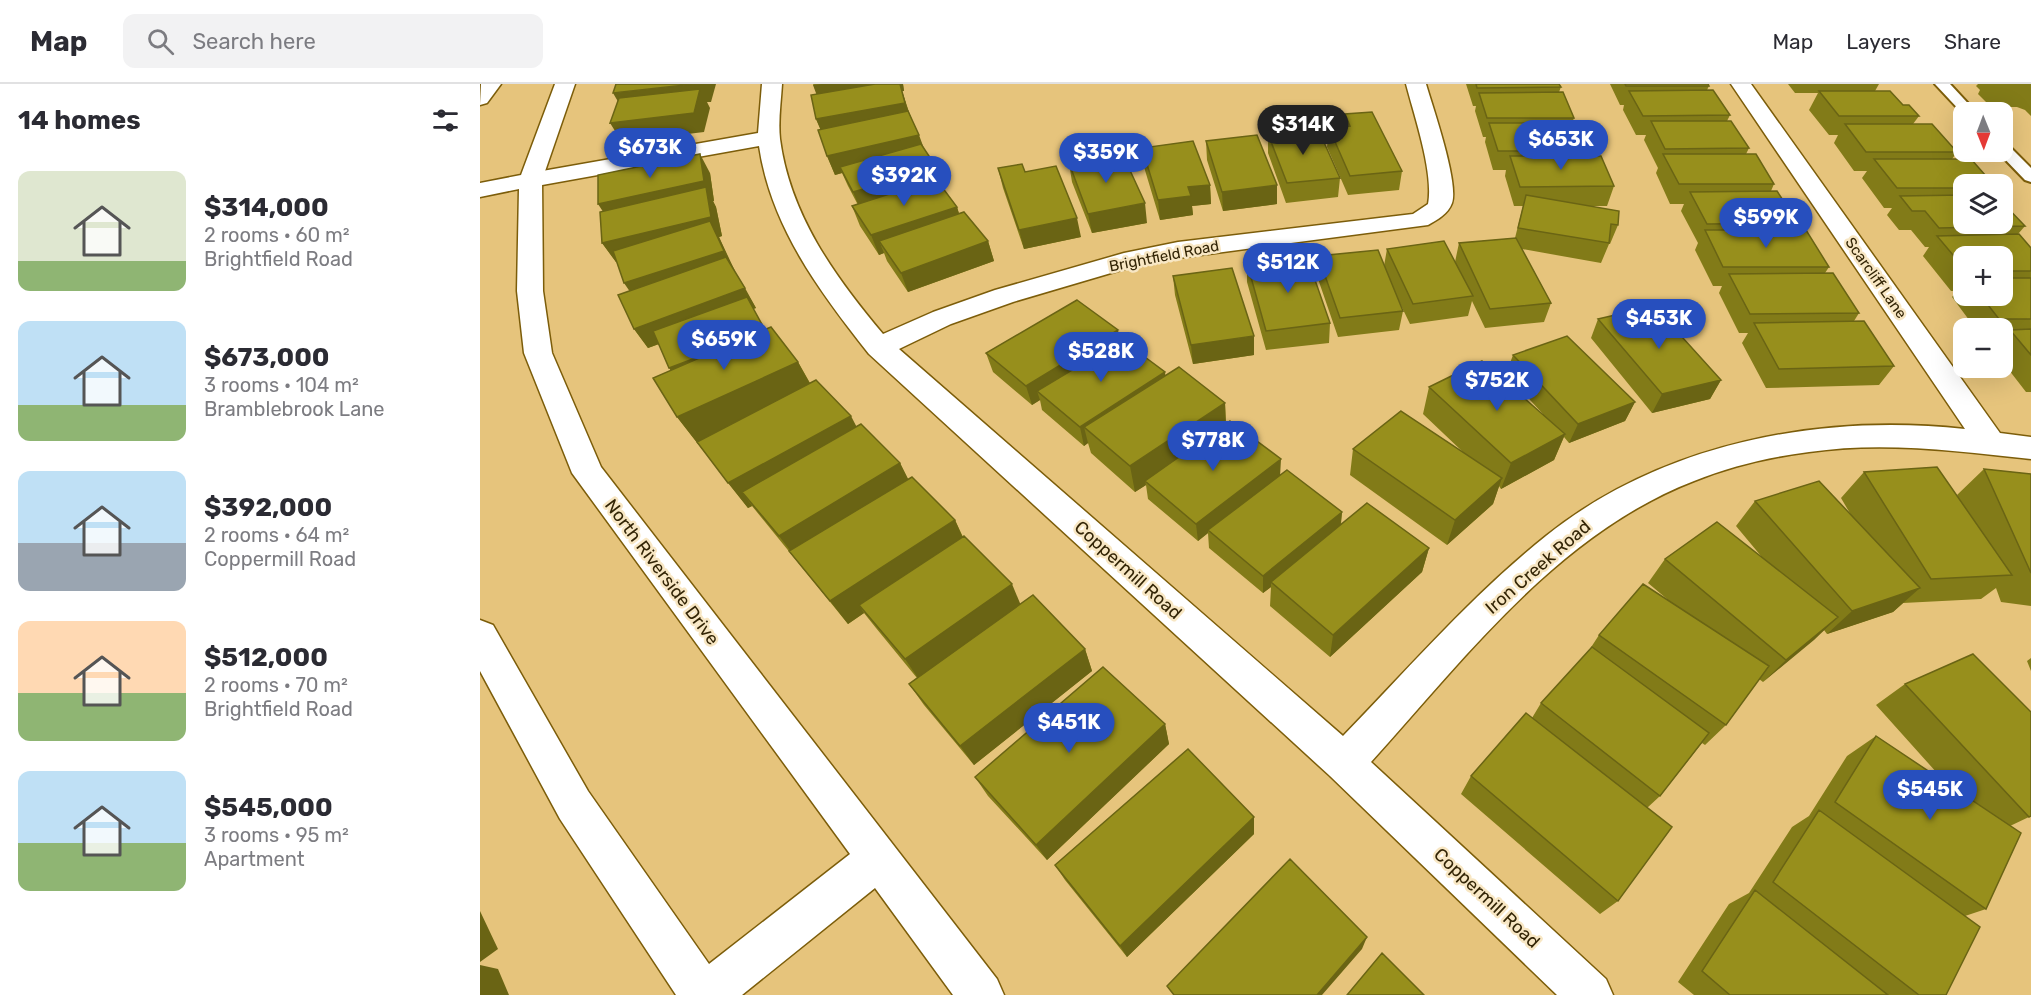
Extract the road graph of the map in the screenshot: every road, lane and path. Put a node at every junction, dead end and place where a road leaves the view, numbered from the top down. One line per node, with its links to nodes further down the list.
1 (491, 84): 7 (street)
2 (566, 84): 12 (street, North Riverside Drive)
3 (772, 84): 9 (street, Coppermill Road)
4 (1416, 84): 14 (street, Brightfield Road)
5 (1741, 84): 15 (street, Scarcliff Lane)
6 (1942, 84): 8 (lane)
7 (480, 99)
8 (1959, 102)
9 (769, 138): 12 (street); 14 (street, Coppermill Road)
10 (2013, 158): 11 (lane)
11 (2031, 177)
12 (531, 180): 13 (street); 19 (street, North Riverside Drive)
13 (480, 190)
14 (879, 347): 18 (street, Coppermill Road)
15 (1990, 442): 16 (street, Iron Creek Road); 18 (street, Iron Creek Road)
16 (2031, 448)
17 (480, 636): 20 (street)
18 (1344, 763): 22 (street, Coppermill Road)
19 (878, 859): 20 (street); 21 (street, North Riverside Drive)
20 (704, 995)
21 (981, 995)
22 (1590, 995)

